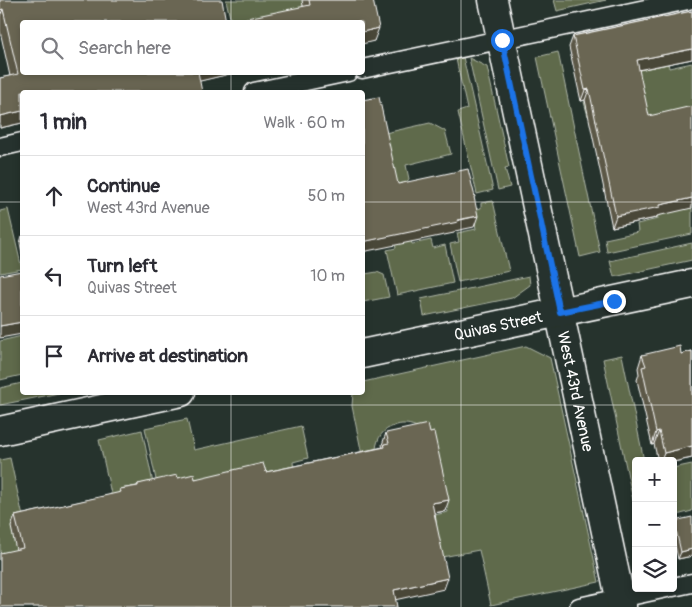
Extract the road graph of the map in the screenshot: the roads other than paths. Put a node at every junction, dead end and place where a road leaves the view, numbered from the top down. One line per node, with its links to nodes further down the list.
1 (493, 0): 3 (street, West 43rd Avenue)
2 (688, 0): 3 (lane)
3 (502, 40): 4 (lane); 10 (street, West 43rd Avenue)
4 (365, 68)
5 (334, 75): 6 (lane)
6 (263, 90)
7 (20, 142): 8 (lane)
8 (0, 147)
9 (692, 284): 10 (street, Quivas Street)
10 (560, 312): 11 (street, Quivas Street); 17 (street, West 43rd Avenue)
11 (365, 353)
12 (167, 395): 13 (street)
13 (0, 431)
14 (692, 583): 15 (lane)
15 (677, 586)
16 (655, 592): 17 (lane)
17 (621, 603): 18 (lane)
18 (579, 607)

